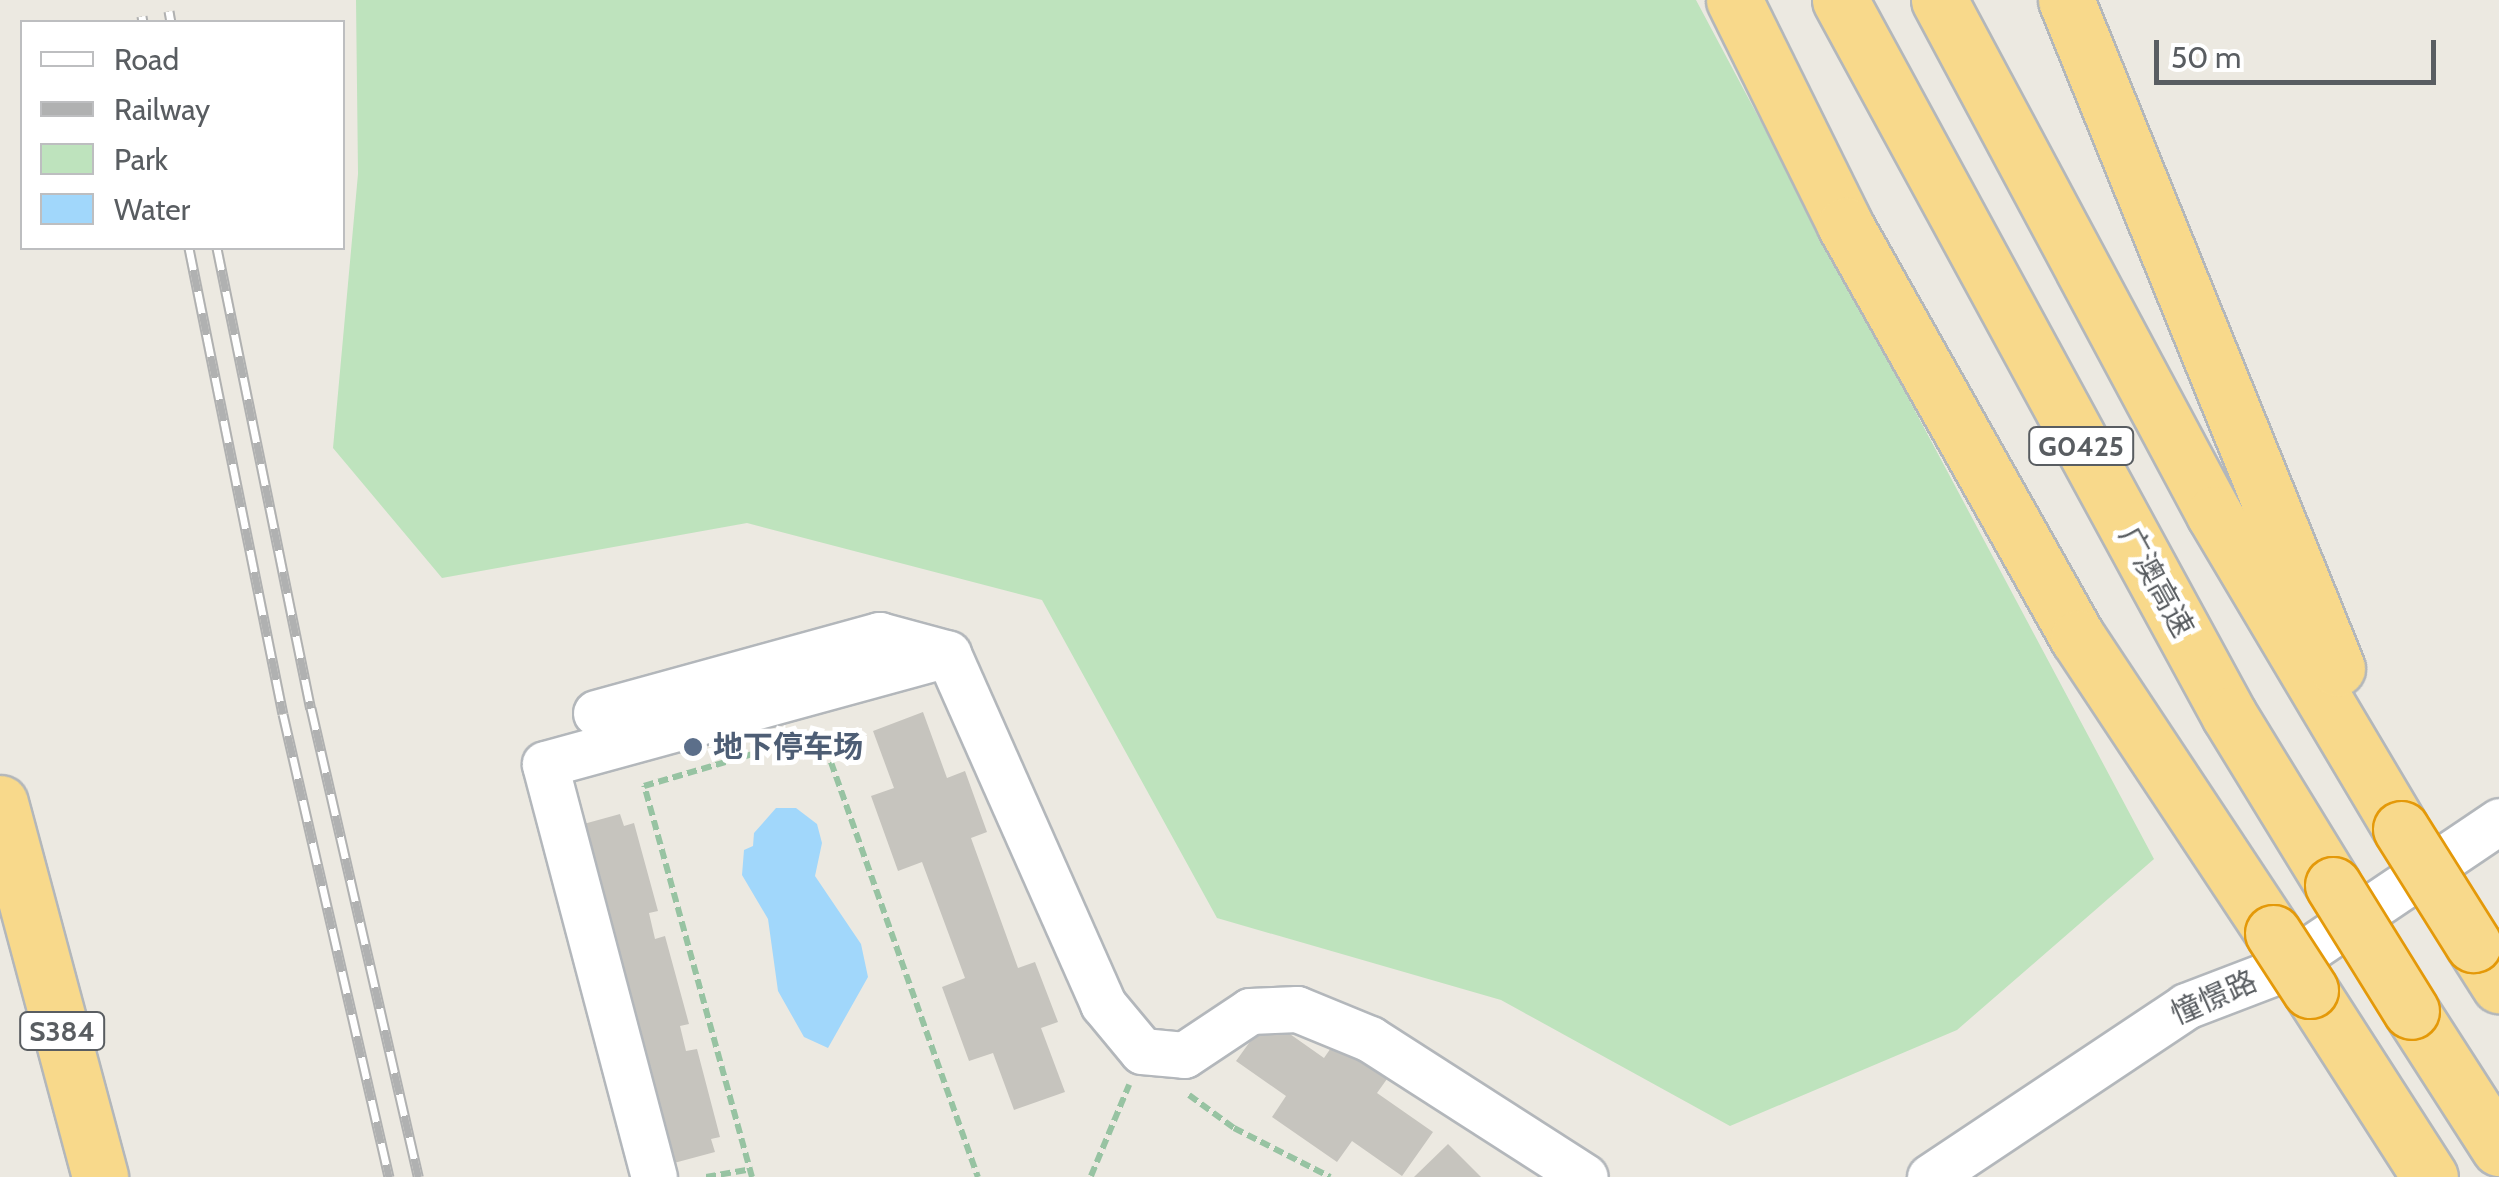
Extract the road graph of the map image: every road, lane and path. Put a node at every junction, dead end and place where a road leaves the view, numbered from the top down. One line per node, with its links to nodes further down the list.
1 (1734, 0): 24 (highway, bridge)
2 (1840, 0): 14 (highway, 广澳高速 / G0425, bridge)
3 (1939, 0): 11 (highway, G0425)
4 (2066, 0): 11 (highway)
5 (948, 654): 6 (street); 13 (street); 17 (street)
6 (596, 713)
7 (809, 738): 19 (path)
8 (777, 747): 15 (path)
9 (0, 803): 16 (highway, S384)
10 (2499, 821): 23 (street, 憧憬路)
11 (2401, 829): 12 (highway, G0425, bridge)
12 (2486, 965)
13 (1163, 1053): 20 (path); 21 (path); 22 (street)
14 (2499, 1148)
15 (749, 1174): 18 (path)
16 (100, 1177)
17 (654, 1177)
18 (706, 1177)
19 (978, 1177)
20 (1090, 1177)
21 (1330, 1177)
22 (1585, 1177)
23 (1930, 1177)
24 (2430, 1177)

